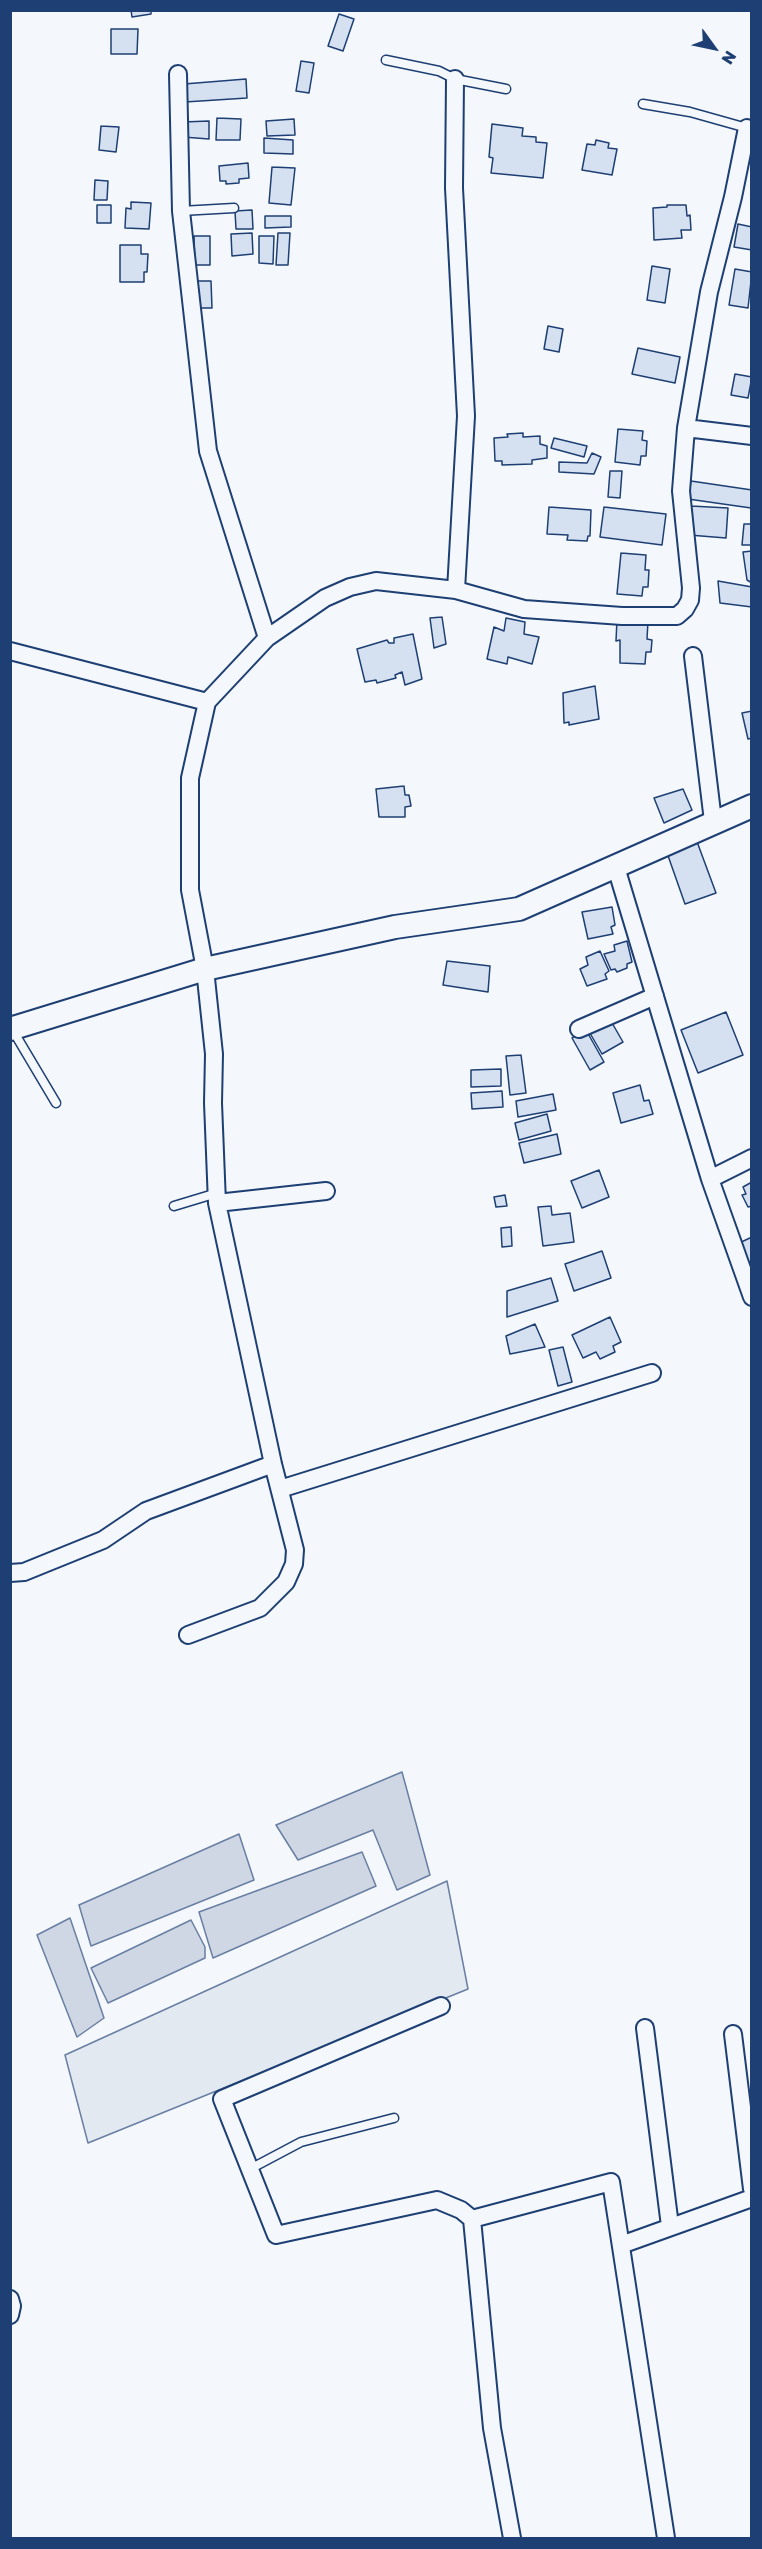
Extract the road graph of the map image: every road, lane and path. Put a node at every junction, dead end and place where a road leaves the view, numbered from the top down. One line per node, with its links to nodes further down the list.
1 (386, 60): 3 (lane)
2 (178, 74): 8 (street)
3 (455, 79): 4 (lane); 11 (street)
4 (506, 89)
5 (643, 104): 6 (lane)
6 (747, 129): 9 (street)
7 (234, 208): 8 (lane)
8 (181, 212): 12 (street)
9 (686, 428): 10 (street); 11 (street)
10 (752, 436)
11 (456, 590): 12 (street)
12 (267, 638): 15 (street)
13 (10, 651): 15 (street)
14 (693, 656): 17 (street)
15 (207, 702): 19 (street)
16 (752, 806): 17 (street)
17 (713, 821): 18 (street)
18 (615, 864): 19 (street); 20 (street)
19 (205, 969): 21 (street); 27 (street)
20 (655, 996): 22 (street); 25 (street)
21 (11, 1029): 23 (lane)
22 (579, 1029)
23 (56, 1103)
24 (752, 1158): 25 (street)
25 (710, 1179): 29 (street)
26 (326, 1191): 27 (street)
27 (217, 1198): 28 (lane); 31 (street)
28 (174, 1206)
29 (752, 1297)
30 (652, 1373): 32 (street)
31 (273, 1464): 32 (street); 33 (street)
32 (280, 1489): 34 (street)
33 (10, 1573)
34 (188, 1635)
35 (441, 2006): 39 (street)
36 (645, 2028): 43 (street)
37 (734, 2034): 40 (street)
38 (394, 2118): 39 (lane)
39 (249, 2169): 42 (street)
40 (752, 2189)
41 (752, 2198): 43 (street)
42 (472, 2219): 44 (street); 47 (street)
43 (670, 2226): 44 (street)
44 (621, 2245): 48 (street)
45 (10, 2299): 46 (street)
46 (10, 2315)
47 (512, 2538)
48 (666, 2538)

